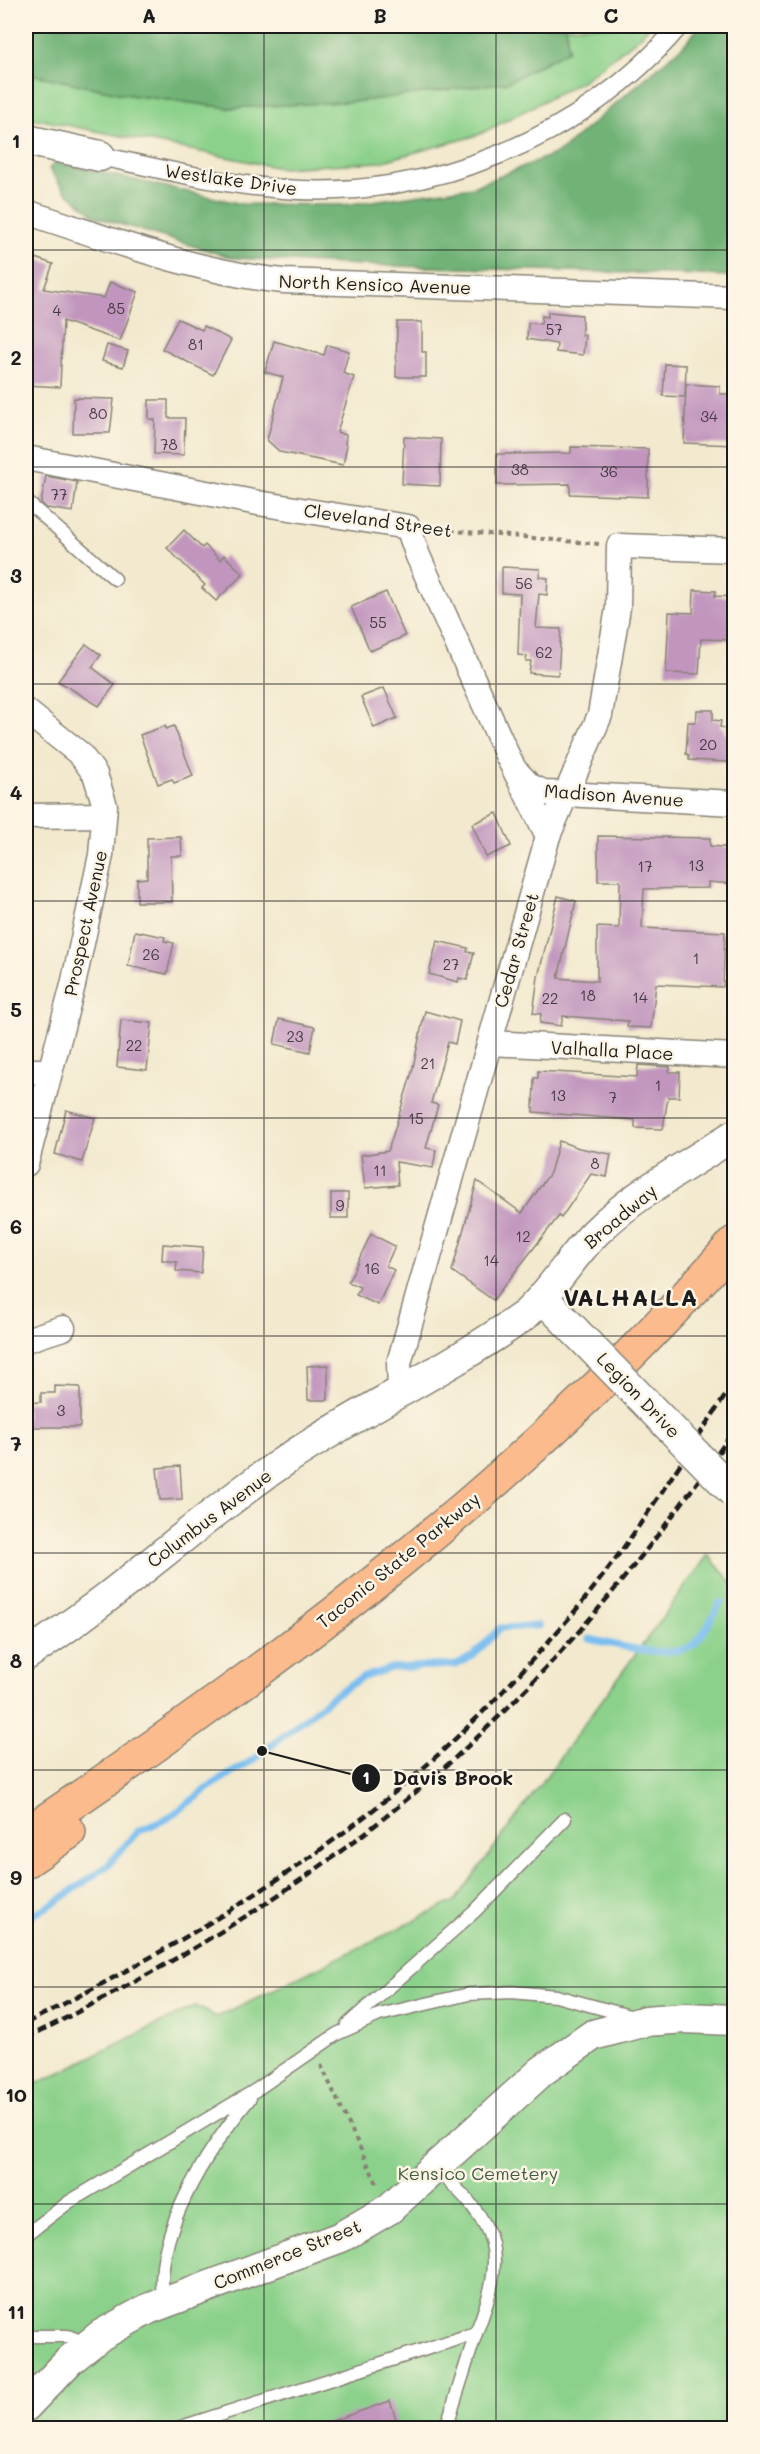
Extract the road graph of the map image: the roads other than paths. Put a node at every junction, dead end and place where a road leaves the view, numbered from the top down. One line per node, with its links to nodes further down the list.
1 (679, 26): 3 (street, Westlake Drive)
2 (26, 140): 3 (street, Westlake Drive)
3 (100, 156)
4 (26, 212): 5 (street, North Kensico Avenue)
5 (735, 297)
6 (26, 458): 11 (street, Cleveland Street)
7 (26, 501): 9 (lane)
8 (735, 550): 12 (street, Cedar Street)
9 (115, 579)
10 (26, 711): 14 (street, Prospect Avenue)
11 (508, 757): 12 (street, Madison Avenue); 16 (street)
12 (565, 795): 13 (street, Madison Avenue); 16 (street, Cedar Street)
13 (735, 803)
14 (104, 815): 15 (street); 20 (street, Prospect Avenue)
15 (26, 816)
16 (548, 836): 17 (street, Cedar Street)
17 (490, 1043): 18 (street, Valhalla Place); 28 (street, Cedar Street)
18 (735, 1056)
19 (26, 1071): 20 (street)
20 (50, 1071): 22 (street, Prospect Avenue)
21 (735, 1135): 25 (street, Broadway)
22 (26, 1164)
23 (735, 1243): 32 (highway, Taconic State Parkway)
24 (735, 1275): 33 (highway, Taconic State Parkway)
25 (543, 1298): 28 (street, Broadway); 29 (street, Legion Drive, bridge)
26 (63, 1328): 27 (street)
27 (26, 1340)
28 (400, 1391): 30 (street, Columbus Avenue)
29 (735, 1493)
30 (26, 1655)
31 (565, 1819): 36 (lane)
32 (26, 1834)
33 (26, 1861)
34 (646, 2020): 35 (street, Commerce Street); 36 (lane); 38 (street, Commerce Street)
35 (735, 2020)
36 (337, 2034): 37 (lane)
37 (256, 2090): 39 (lane); 40 (lane)
38 (436, 2169): 40 (street, Commerce Street); 41 (lane)
39 (26, 2235)
40 (164, 2304): 43 (street, Commerce Street)
41 (476, 2333): 45 (lane); 46 (lane)
42 (26, 2337): 43 (lane)
43 (87, 2344): 44 (street, Commerce Street)
44 (26, 2406)
45 (178, 2428)
46 (446, 2428): 47 (lane)
47 (452, 2428)

